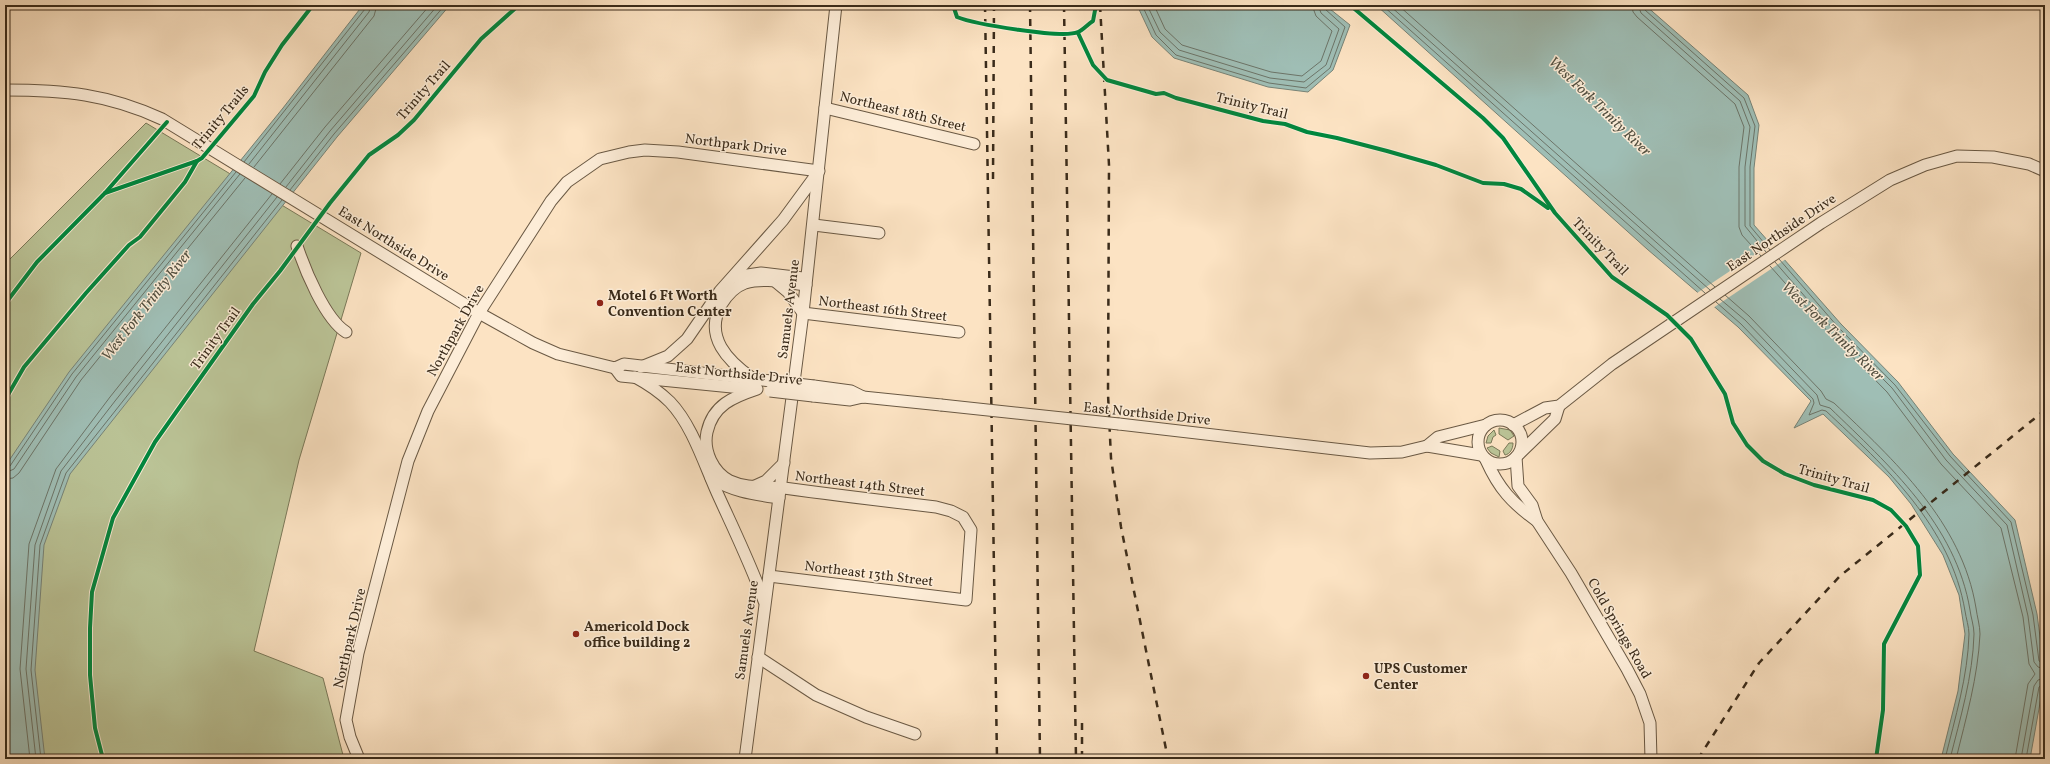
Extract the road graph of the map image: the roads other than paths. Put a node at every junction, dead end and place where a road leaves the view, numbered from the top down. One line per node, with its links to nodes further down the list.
1 (836, 5): 3 (street, Samuels Avenue)
2 (5, 90): 13 (street, East Northside Drive)
3 (825, 108): 4 (street, Northeast 18th Street); 5 (street, Samuels Avenue)
4 (974, 144)
5 (819, 171): 7 (street, Samuels Avenue); 10 (street); 13 (street, Northpark Drive)
6 (2045, 171): 21 (street, East Northside Drive)
7 (814, 225): 8 (street); 12 (street, Samuels Avenue)
8 (880, 233)
9 (297, 246): 15 (street)
10 (734, 277): 12 (street); 17 (street)
11 (776, 282): 12 (street); 14 (street); 20 (street)
12 (807, 282): 14 (street, Samuels Avenue)
13 (480, 313): 18 (street, East Northside Drive); 37 (street, Northpark Drive)
14 (803, 314): 16 (street, Northeast 16th Street); 27 (street, Samuels Avenue)
15 (346, 332)
16 (960, 332)
17 (641, 367): 18 (street, East Northside Drive); 20 (street, East Northside Drive)
18 (615, 368): 19 (street, East Northside Drive)
19 (635, 377): 20 (street, East Northside Drive); 28 (street)
20 (755, 384): 24 (street, East Northside Drive, bridge); 29 (street)
21 (1559, 406): 23 (street, East Northside Drive); 25 (street, East Northside Drive)
22 (1486, 425): 23 (street); 24 (street, East Northside Drive); 26 (street)
23 (1513, 425): 25 (street)
24 (1428, 446): 26 (street, East Northside Drive)
25 (1517, 456): 26 (street); 31 (street, Cold Springs Road)
26 (1484, 458): 31 (street, Cold Springs Road)
27 (784, 463): 29 (street); 30 (street, Samuels Avenue)
28 (711, 478): 30 (street); 34 (street)
29 (754, 486): 30 (street)
30 (780, 493): 32 (street, Samuels Avenue); 33 (street, Northeast 14th Street)
31 (1537, 521): 39 (street, Cold Springs Road)
32 (769, 576): 33 (street, Northeast 13th Street); 34 (street, Samuels Avenue)
33 (966, 600)
34 (765, 603): 35 (street, Samuels Avenue)
35 (758, 657): 36 (street); 38 (street, Samuels Avenue)
36 (915, 734)
37 (359, 759)
38 (745, 759)
39 (1651, 759)

